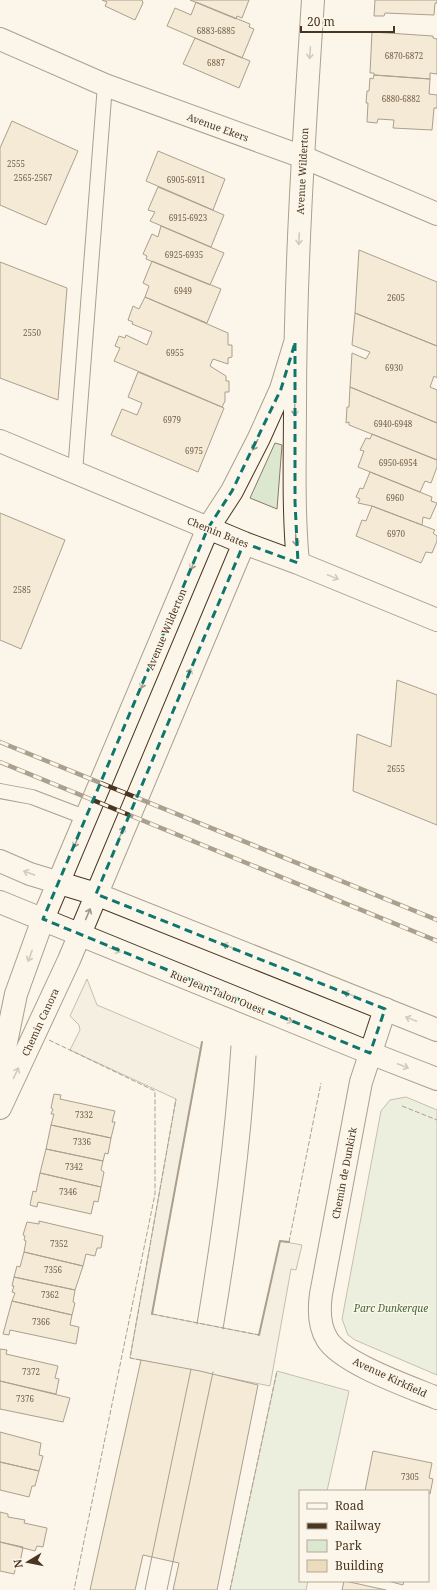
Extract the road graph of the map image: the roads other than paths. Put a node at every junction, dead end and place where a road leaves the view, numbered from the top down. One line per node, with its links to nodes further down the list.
1 (313, 0): 4 (street, Avenue Wilderton, one-way to 4)
2 (0, 39): 3 (street, Avenue Ekers)
3 (104, 85): 4 (street, Avenue Ekers); 8 (lane)
4 (303, 158): 5 (street, Avenue Ekers); 6 (street, Avenue Wilderton, one-way to 6)
5 (437, 214)
6 (295, 343): 9 (street, Avenue Wilderton, one-way to 9); 11 (street, Avenue Wilderton, one-way to 11)
7 (0, 441): 8 (street, Chemin Bates)
8 (75, 472): 9 (street, Chemin Bates)
9 (208, 528): 10 (street, Chemin Bates); 14 (street, Avenue Wilderton, one-way to 14)
10 (244, 543): 11 (street, Chemin Bates); 17 (street, one-way to 10)
11 (298, 563): 12 (street, Chemin Bates, one-way to 12)
12 (437, 620)
13 (0, 791): 14 (lane)
14 (86, 818): 16 (street, Avenue Wilderton, one-way to 16)
15 (0, 861): 16 (street, one-way to 15)
16 (60, 882): 17 (street); 19 (street, Avenue Wilderton)
17 (96, 894): 20 (street, one-way to 17); 21 (street, one-way to 17)
18 (0, 902): 19 (street, Rue Jean-Talon Ouest)
19 (43, 919): 20 (street, Rue Jean-Talon Ouest); 24 (street, one-way to 24)
20 (79, 935): 23 (street, Rue Jean-Talon Ouest, one-way to 23); 26 (street, Chemin Canora, one-way to 20)
21 (385, 1008): 22 (street, one-way to 21); 23 (street, Chemin de Dunkirk)
22 (437, 1030)
23 (370, 1053): 25 (street, Rue Jean-Talon Ouest, one-way to 25); 27 (street, Chemin de Dunkirk)
24 (0, 1072)
25 (437, 1079)
26 (0, 1108)
27 (327, 1339): 28 (street, Avenue Kirkfield)
28 (437, 1398)

